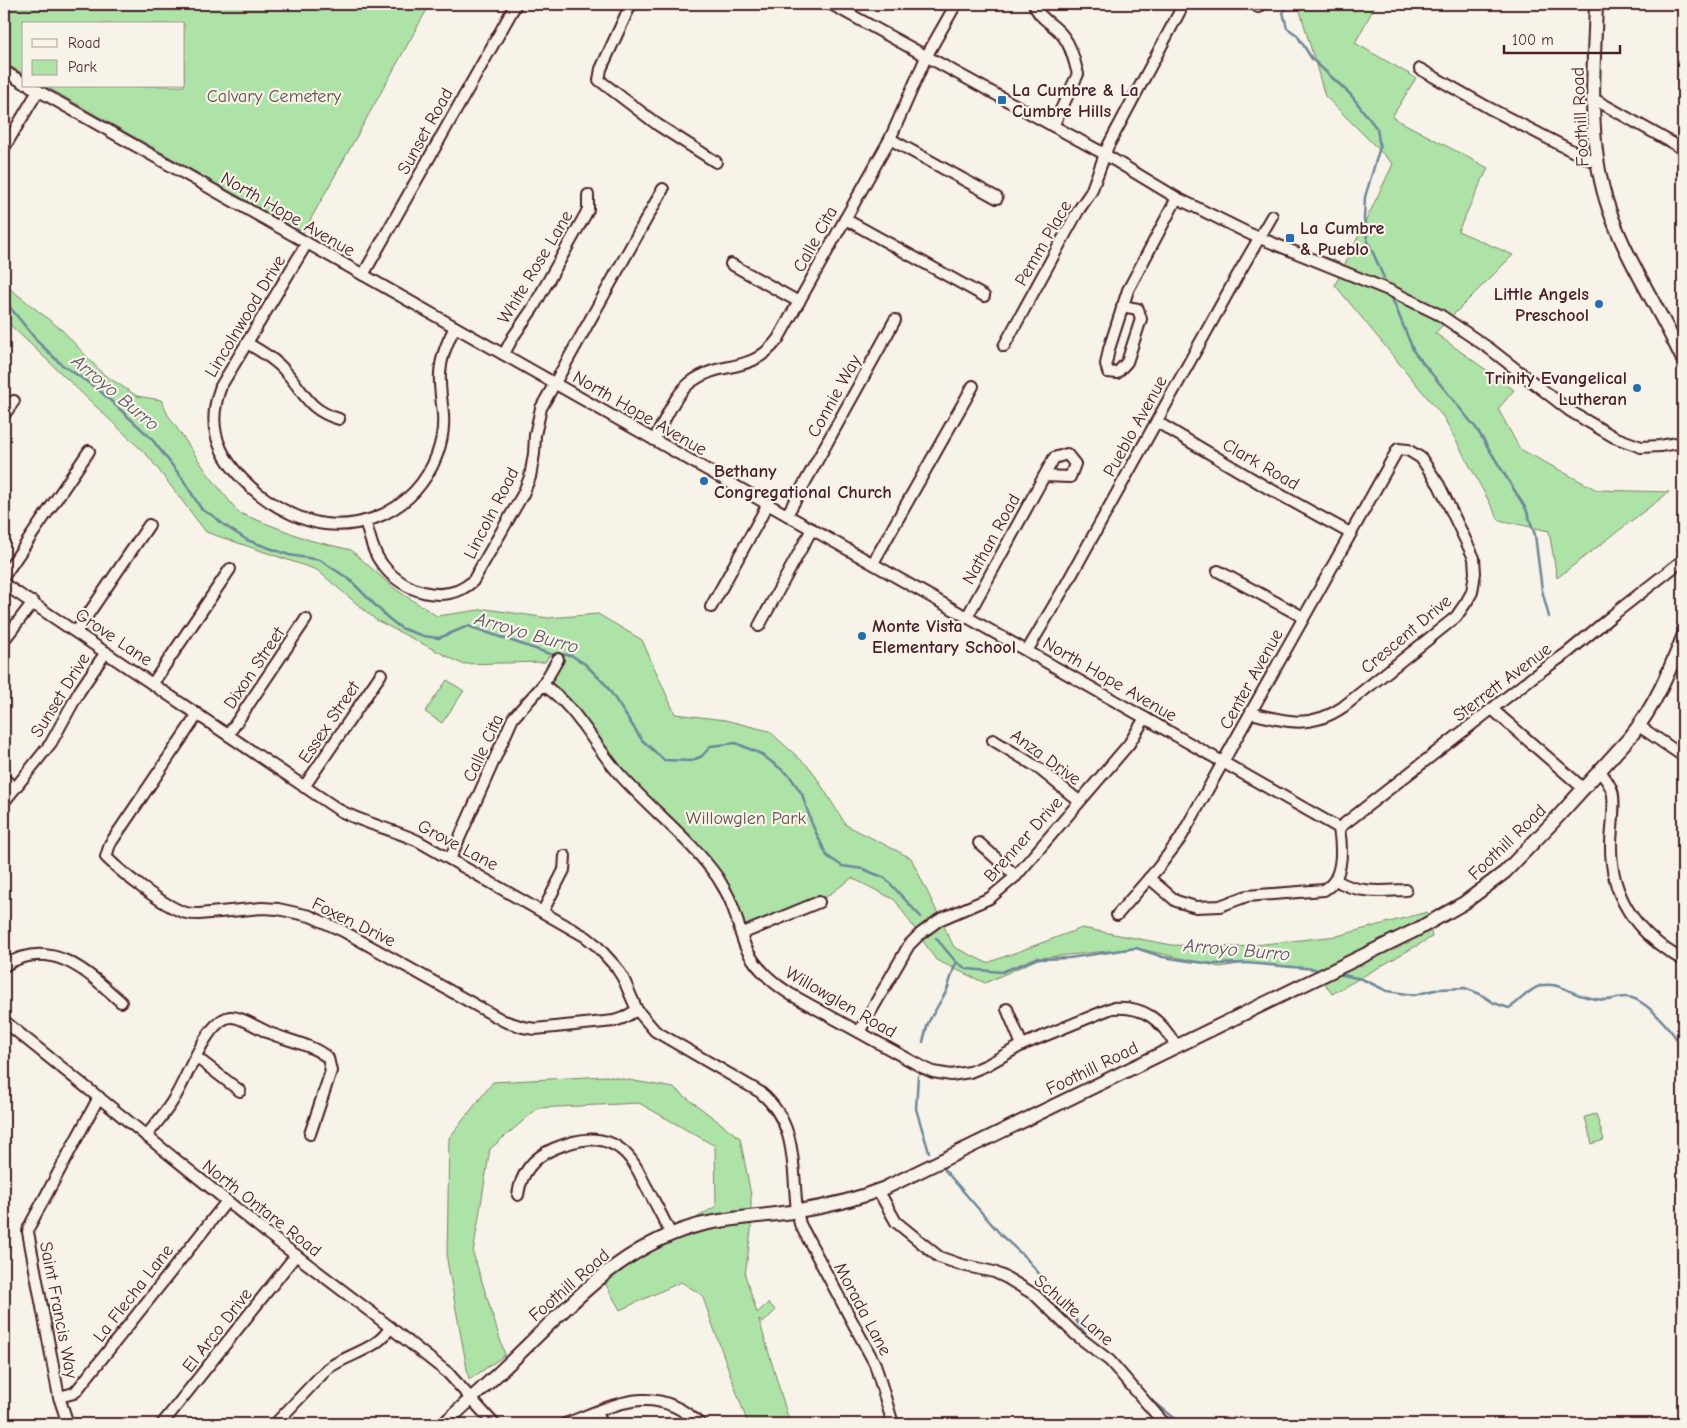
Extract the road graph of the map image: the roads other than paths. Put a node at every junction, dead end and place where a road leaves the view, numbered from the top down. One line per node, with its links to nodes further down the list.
1 (516, 4): 30 (street, Sunset Road)
2 (631, 4): 20 (street)
3 (832, 4): 8 (street)
4 (956, 4): 8 (street, Calle Cita)
5 (1034, 4): 14 (street)
6 (1181, 4): 18 (street, Pemm Place)
7 (1596, 4): 13 (main road, Foothill Road)
8 (927, 55): 14 (street); 15 (street, Calle Cita)
9 (1420, 69): 19 (street)
10 (4, 71): 11 (street)
11 (22, 82)
12 (34, 89): 16 (street); 28 (street, North Hope Avenue)
13 (1594, 99): 17 (street); 19 (main road, Foothill Road)
14 (1053, 126): 18 (street)
15 (890, 138): 23 (street); 26 (street, Calle Cita)
16 (4, 148)
17 (1683, 149)
18 (1104, 154): 24 (street); 37 (street, Pemm Place)
19 (1598, 160): 39 (main road, Foothill Road)
20 (716, 162)
21 (663, 189): 40 (street, Lincoln Road)
22 (588, 195): 38 (street, White Rose Lane)
23 (997, 198)
24 (1177, 198): 27 (street); 33 (street)
25 (1272, 216): 27 (street, Pueblo Avenue)
26 (845, 219): 31 (street); 32 (street, Calle Cita)
27 (1260, 238): 45 (street, Pueblo Avenue); 47 (street)
28 (307, 243): 30 (street, North Hope Avenue); 36 (street, Lincolnwood Drive)
29 (730, 264): 32 (street)
30 (363, 275): 35 (street, North Hope Avenue)
31 (984, 296)
32 (799, 302): 46 (street, Calle Cita)
33 (1122, 306): 33 (street)
34 (895, 320): 52 (street, Connie Way)
35 (455, 327): 38 (street, North Hope Avenue); 53 (street, Lincolnwood Drive)
36 (247, 343): 44 (street); 53 (street, Lincolnwood Drive)
37 (1004, 346)
38 (504, 354): 40 (street, North Hope Avenue)
39 (1683, 360)
40 (554, 383): 46 (street, North Hope Avenue); 53 (street, Lincoln Road)
41 (974, 386): 58 (street)
42 (14, 401): 43 (street)
43 (4, 415)
44 (339, 419)
45 (1157, 422): 56 (street, Clark Road); 72 (street, Pueblo Avenue)
46 (654, 440): 51 (street, North Hope Avenue)
47 (1683, 442)
48 (1398, 449): 56 (street, Center Avenue); 79 (street, Crescent Drive)
49 (89, 451): 61 (street)
50 (1044, 476): 65 (street, Nathan Road)
51 (768, 504): 52 (street, North Hope Avenue); 64 (street)
52 (786, 515): 55 (street, North Hope Avenue)
53 (365, 521)
54 (149, 524): 69 (street)
55 (812, 529): 58 (street, North Hope Avenue); 68 (street)
56 (1350, 532): 66 (street, Center Avenue)
57 (1683, 560): 78 (street, Sterrett Avenue)
58 (873, 563): 65 (street, North Hope Avenue)
59 (230, 569): 76 (street)
60 (1218, 571): 66 (street)
61 (4, 576)
62 (4, 584): 63 (street, Grove Lane)
63 (33, 602): 69 (street, Grove Lane); 71 (street)
64 (711, 607)
65 (967, 617): 72 (street, North Hope Avenue)
66 (1304, 617): 79 (street, Center Avenue)
67 (306, 619): 83 (street, Dixon Street)
68 (759, 626)
69 (76, 632): 73 (street, Grove Lane)
70 (1683, 636): 82 (main road, Foothill Road)
71 (4, 640)
72 (1027, 651): 81 (street, North Hope Avenue)
73 (106, 652): 76 (street, Grove Lane); 90 (street, Sunset Drive)
74 (558, 659): 77 (street, Calle Cita)
75 (381, 674): 89 (street, Essex Street)
76 (153, 683): 80 (street, Grove Lane)
77 (543, 685): 97 (street, Calle Cita); 105 (street, Willowglen Road)
78 (1492, 709): 91 (street); 94 (street, Sterrett Avenue)
79 (1251, 713): 86 (street, Center Avenue)
80 (198, 714): 83 (street, Grove Lane); 110 (street, Foxen Drive)
81 (1145, 718): 86 (street, North Hope Avenue); 93 (street, Brenner Drive)
82 (1639, 726): 85 (street); 87 (main road, Foothill Road)
83 (228, 735): 89 (street, Grove Lane)
84 (992, 740): 93 (street, Anza Drive)
85 (1683, 756)
86 (1223, 762): 94 (street, North Hope Avenue); 99 (street, Center Avenue)
87 (1600, 771): 91 (main road, Foothill Road); 106 (street)
88 (4, 779): 90 (street)
89 (304, 787): 97 (street, Grove Lane)
90 (15, 788): 92 (street, Sunset Drive)
91 (1584, 789): 114 (main road, Foothill Road)
92 (4, 802)
93 (1080, 802): 98 (street, Brenner Drive)
94 (1339, 828): 100 (street)
95 (978, 843): 98 (street)
96 (565, 856): 103 (street)
97 (450, 859): 103 (street, Grove Lane)
98 (1016, 876): 112 (street, Brenner Drive)
99 (1149, 878): 100 (street); 104 (street, Center Avenue)
100 (1336, 880): 101 (street)
101 (1406, 890)
102 (819, 902): 105 (street)
103 (543, 911): 110 (street, Grove Lane)
104 (1117, 915)
105 (741, 934): 112 (street, Willowglen Road)
106 (1683, 960)
107 (4, 966): 108 (street)
108 (121, 1002)
109 (1007, 1009): 113 (street)
110 (637, 1010): 123 (street, Grove Lane)
111 (4, 1022): 117 (street, North Ontare Road)
112 (859, 1032): 113 (street, Willowglen Road)
113 (1022, 1045): 114 (street, Willowglen Road)
114 (1176, 1046): 120 (main road, Foothill Road)
115 (196, 1057): 116 (street); 118 (street); 119 (street)
116 (240, 1091)
117 (99, 1097): 119 (street, North Ontare Road); 127 (street, Saint Francis Way)
118 (310, 1134)
119 (146, 1136): 122 (street, North Ontare Road)
120 (878, 1190): 123 (main road, Foothill Road); 139 (street, Schulte Lane)
121 (518, 1195): 124 (street)
122 (227, 1201): 125 (street, North Ontare Road); 127 (street, La Flecha Lane)
123 (797, 1211): 124 (main road, Foothill Road); 138 (street, Morada Lane)
124 (671, 1235): 128 (main road, Foothill Road)
125 (296, 1255): 126 (street, North Ontare Road); 132 (street, El Arco Drive)
126 (390, 1327): 128 (street, North Ontare Road); 133 (street)
127 (59, 1397): 131 (street)
128 (471, 1399): 130 (street, North Ontare Road); 134 (main road, Foothill Road)
129 (597, 1412): 135 (street); 136 (street); 137 (street)
130 (489, 1423)
131 (68, 1424)
132 (162, 1424)
133 (275, 1424)
134 (444, 1424)
135 (565, 1424)
136 (602, 1424)
137 (700, 1424)
138 (893, 1424)
139 (1167, 1424)

